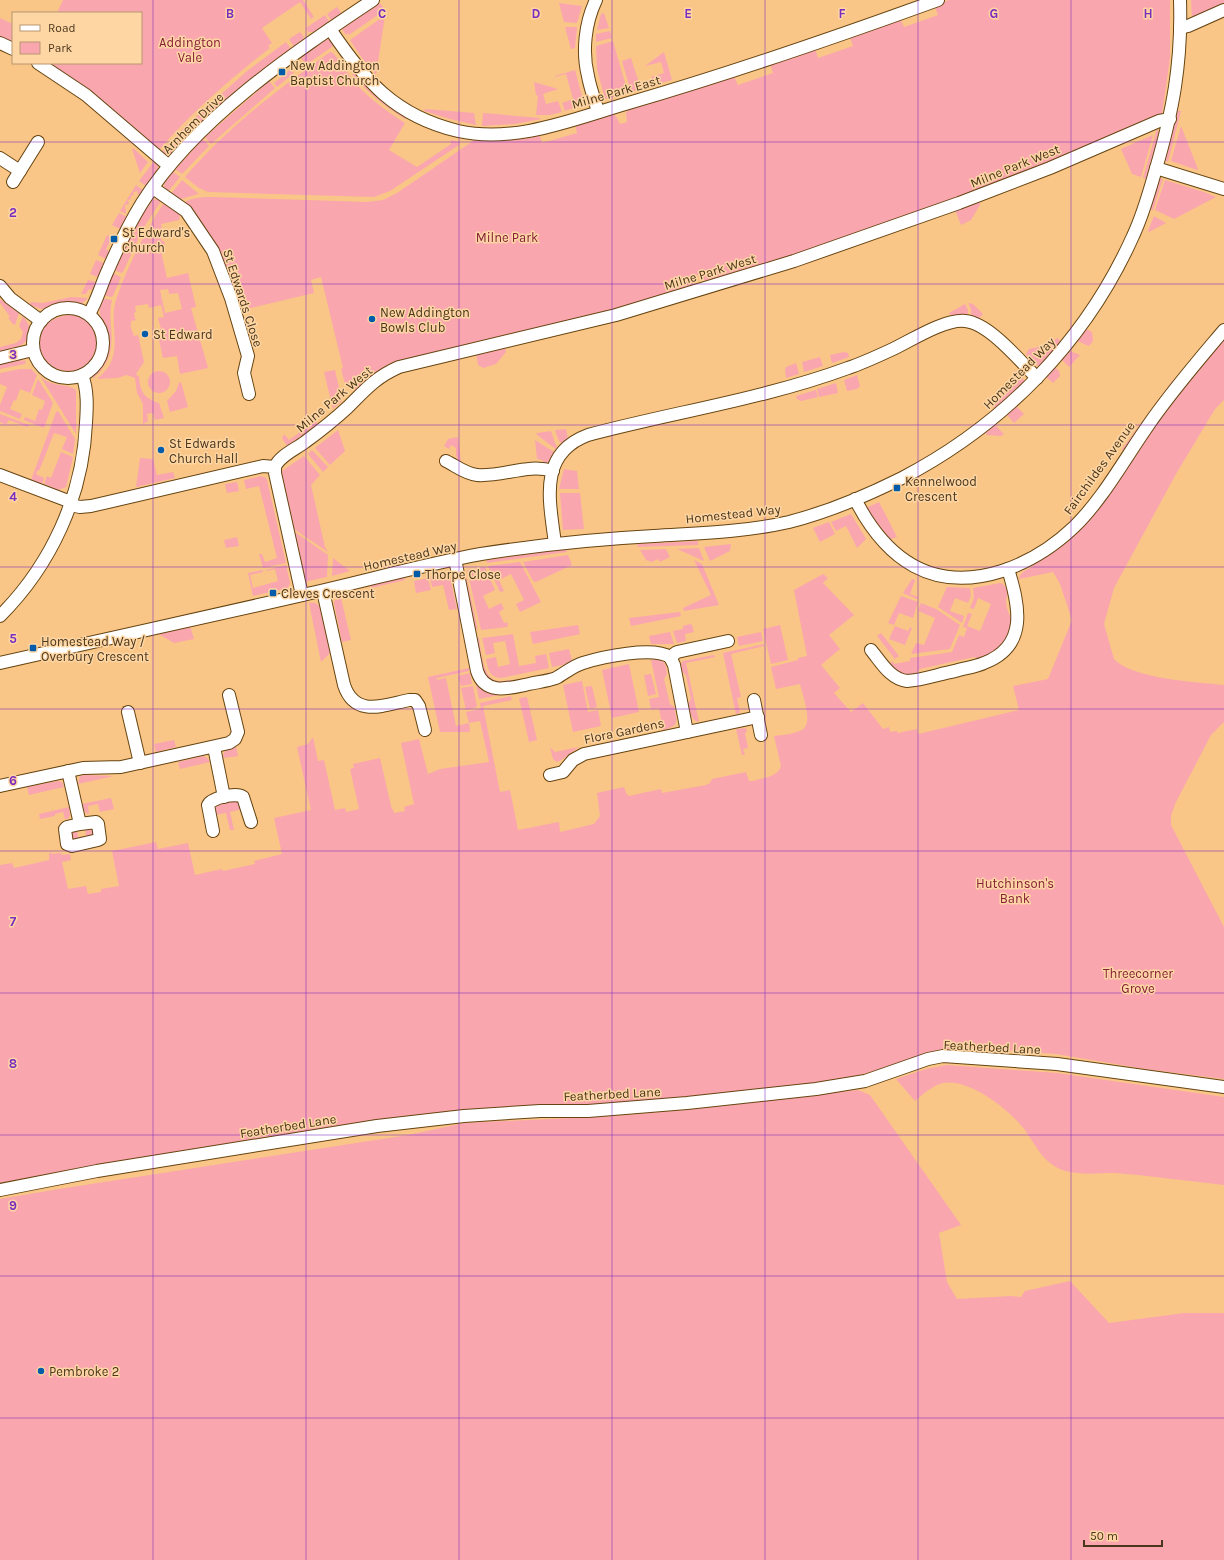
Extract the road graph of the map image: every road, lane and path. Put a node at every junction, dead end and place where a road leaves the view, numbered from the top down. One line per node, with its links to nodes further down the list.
1 (373, 0): 7 (street, Arnhem Drive)
2 (596, 0): 11 (street)
3 (938, 0): 11 (street, Milne Park East)
4 (1180, 0): 6 (street, Homestead Way)
5 (1224, 10): 6 (street)
6 (1180, 28): 12 (street, Homestead Way)
7 (330, 30): 11 (street, Milne Park East); 15 (street, Arnhem Drive)
8 (0, 42): 9 (street)
9 (12, 48)
10 (40, 64): 15 (street)
11 (598, 112)
12 (1170, 118): 16 (street, Homestead Way); 31 (street, Milne Park West)
13 (38, 142): 17 (street)
14 (0, 158): 17 (street)
15 (169, 166): 19 (street, Arnhem Drive)
16 (1156, 168): 20 (street); 28 (street, Homestead Way)
17 (20, 171): 18 (street)
18 (13, 182)
19 (152, 188): 22 (street, Arnhem Drive); 29 (street, St Edwards Close)
20 (1224, 189)
21 (0, 286): 23 (street)
22 (89, 314): 23 (street); 27 (street)
23 (41, 321): 25 (street)
24 (1224, 330): 38 (street, Fairchildes Avenue)
25 (33, 350): 26 (street); 27 (street)
26 (0, 358)
27 (82, 375): 35 (street)
28 (1037, 378): 32 (street); 34 (street, Homestead Way)
29 (249, 394)
30 (446, 461): 32 (street)
31 (275, 467): 35 (street); 40 (street)
32 (553, 471): 36 (street)
33 (0, 475): 35 (street)
34 (855, 499): 36 (street, Homestead Way); 38 (street, Fairchildes Avenue)
35 (70, 503): 41 (street)
36 (555, 544): 37 (street, Homestead Way)
37 (455, 559): 39 (street, Homestead Way); 44 (street)
38 (1008, 569): 43 (street)
39 (323, 590): 40 (street, Homestead Way); 50 (street)
40 (302, 595): 45 (street, Homestead Way)
41 (0, 616)
42 (728, 641): 44 (street)
43 (871, 650)
44 (670, 657): 51 (street)
45 (6, 662)
46 (229, 695): 53 (street)
47 (754, 700): 49 (street)
48 (128, 712): 54 (street)
49 (758, 717): 51 (street, Flora Gardens); 52 (street)
50 (425, 730)
51 (687, 732): 56 (street, Flora Gardens)
52 (761, 735)
53 (214, 747): 54 (street); 58 (street)
54 (140, 763): 55 (street)
55 (68, 771): 57 (street); 60 (street)
56 (550, 776)
57 (0, 786)
58 (224, 797): 59 (street); 61 (street)
59 (251, 822)
60 (80, 824)
61 (213, 831)
62 (1224, 1087): 63 (street, Featherbed Lane)
63 (0, 1190)

